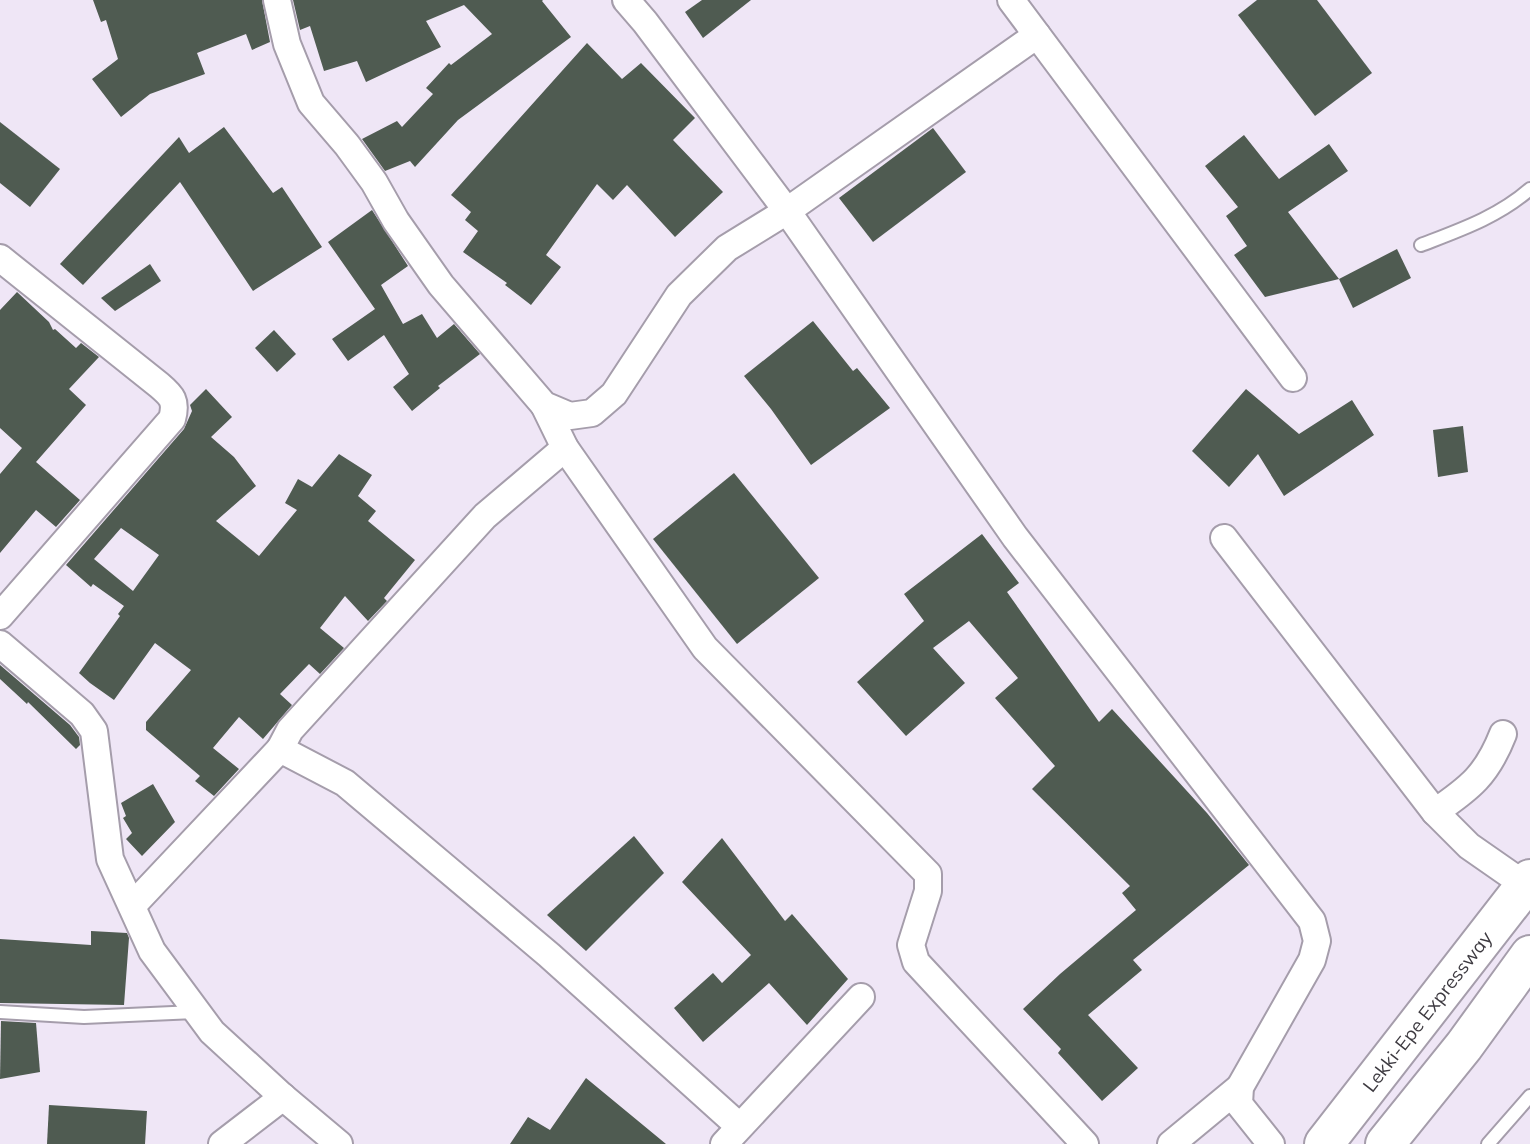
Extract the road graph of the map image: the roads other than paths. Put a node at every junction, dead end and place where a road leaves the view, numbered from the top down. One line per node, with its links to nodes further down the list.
1 (277, 0): 10 (street)
2 (626, 0): 6 (street)
3 (1011, 0): 4 (street)
4 (1037, 35): 6 (street); 9 (street)
5 (1530, 189): 7 (lane)
6 (787, 211): 10 (street); 24 (street)
7 (1421, 245)
8 (0, 258): 13 (street)
9 (1293, 378)
10 (544, 405): 11 (street)
11 (565, 448): 16 (street); 30 (street)
12 (1224, 538): 17 (street)
13 (0, 616)
14 (0, 644): 19 (street)
15 (1503, 734): 17 (street)
16 (279, 749): 19 (street); 27 (street)
17 (1435, 812): 18 (street)
18 (1528, 882): 33 (highway, Lekki-Epe Expressway)
19 (132, 906): 23 (street)
20 (1530, 955): 34 (highway)
21 (861, 997): 27 (street)
22 (0, 1012): 23 (lane)
23 (197, 1012): 26 (street)
24 (1240, 1087): 31 (street); 32 (street)
25 (1530, 1096): 35 (lane)
26 (283, 1097): 28 (street); 29 (street)
27 (732, 1135)
28 (222, 1144)
29 (339, 1144)
30 (1085, 1144)
31 (1171, 1144)
32 (1271, 1144)
33 (1324, 1144)
34 (1385, 1144)
35 (1488, 1144)

